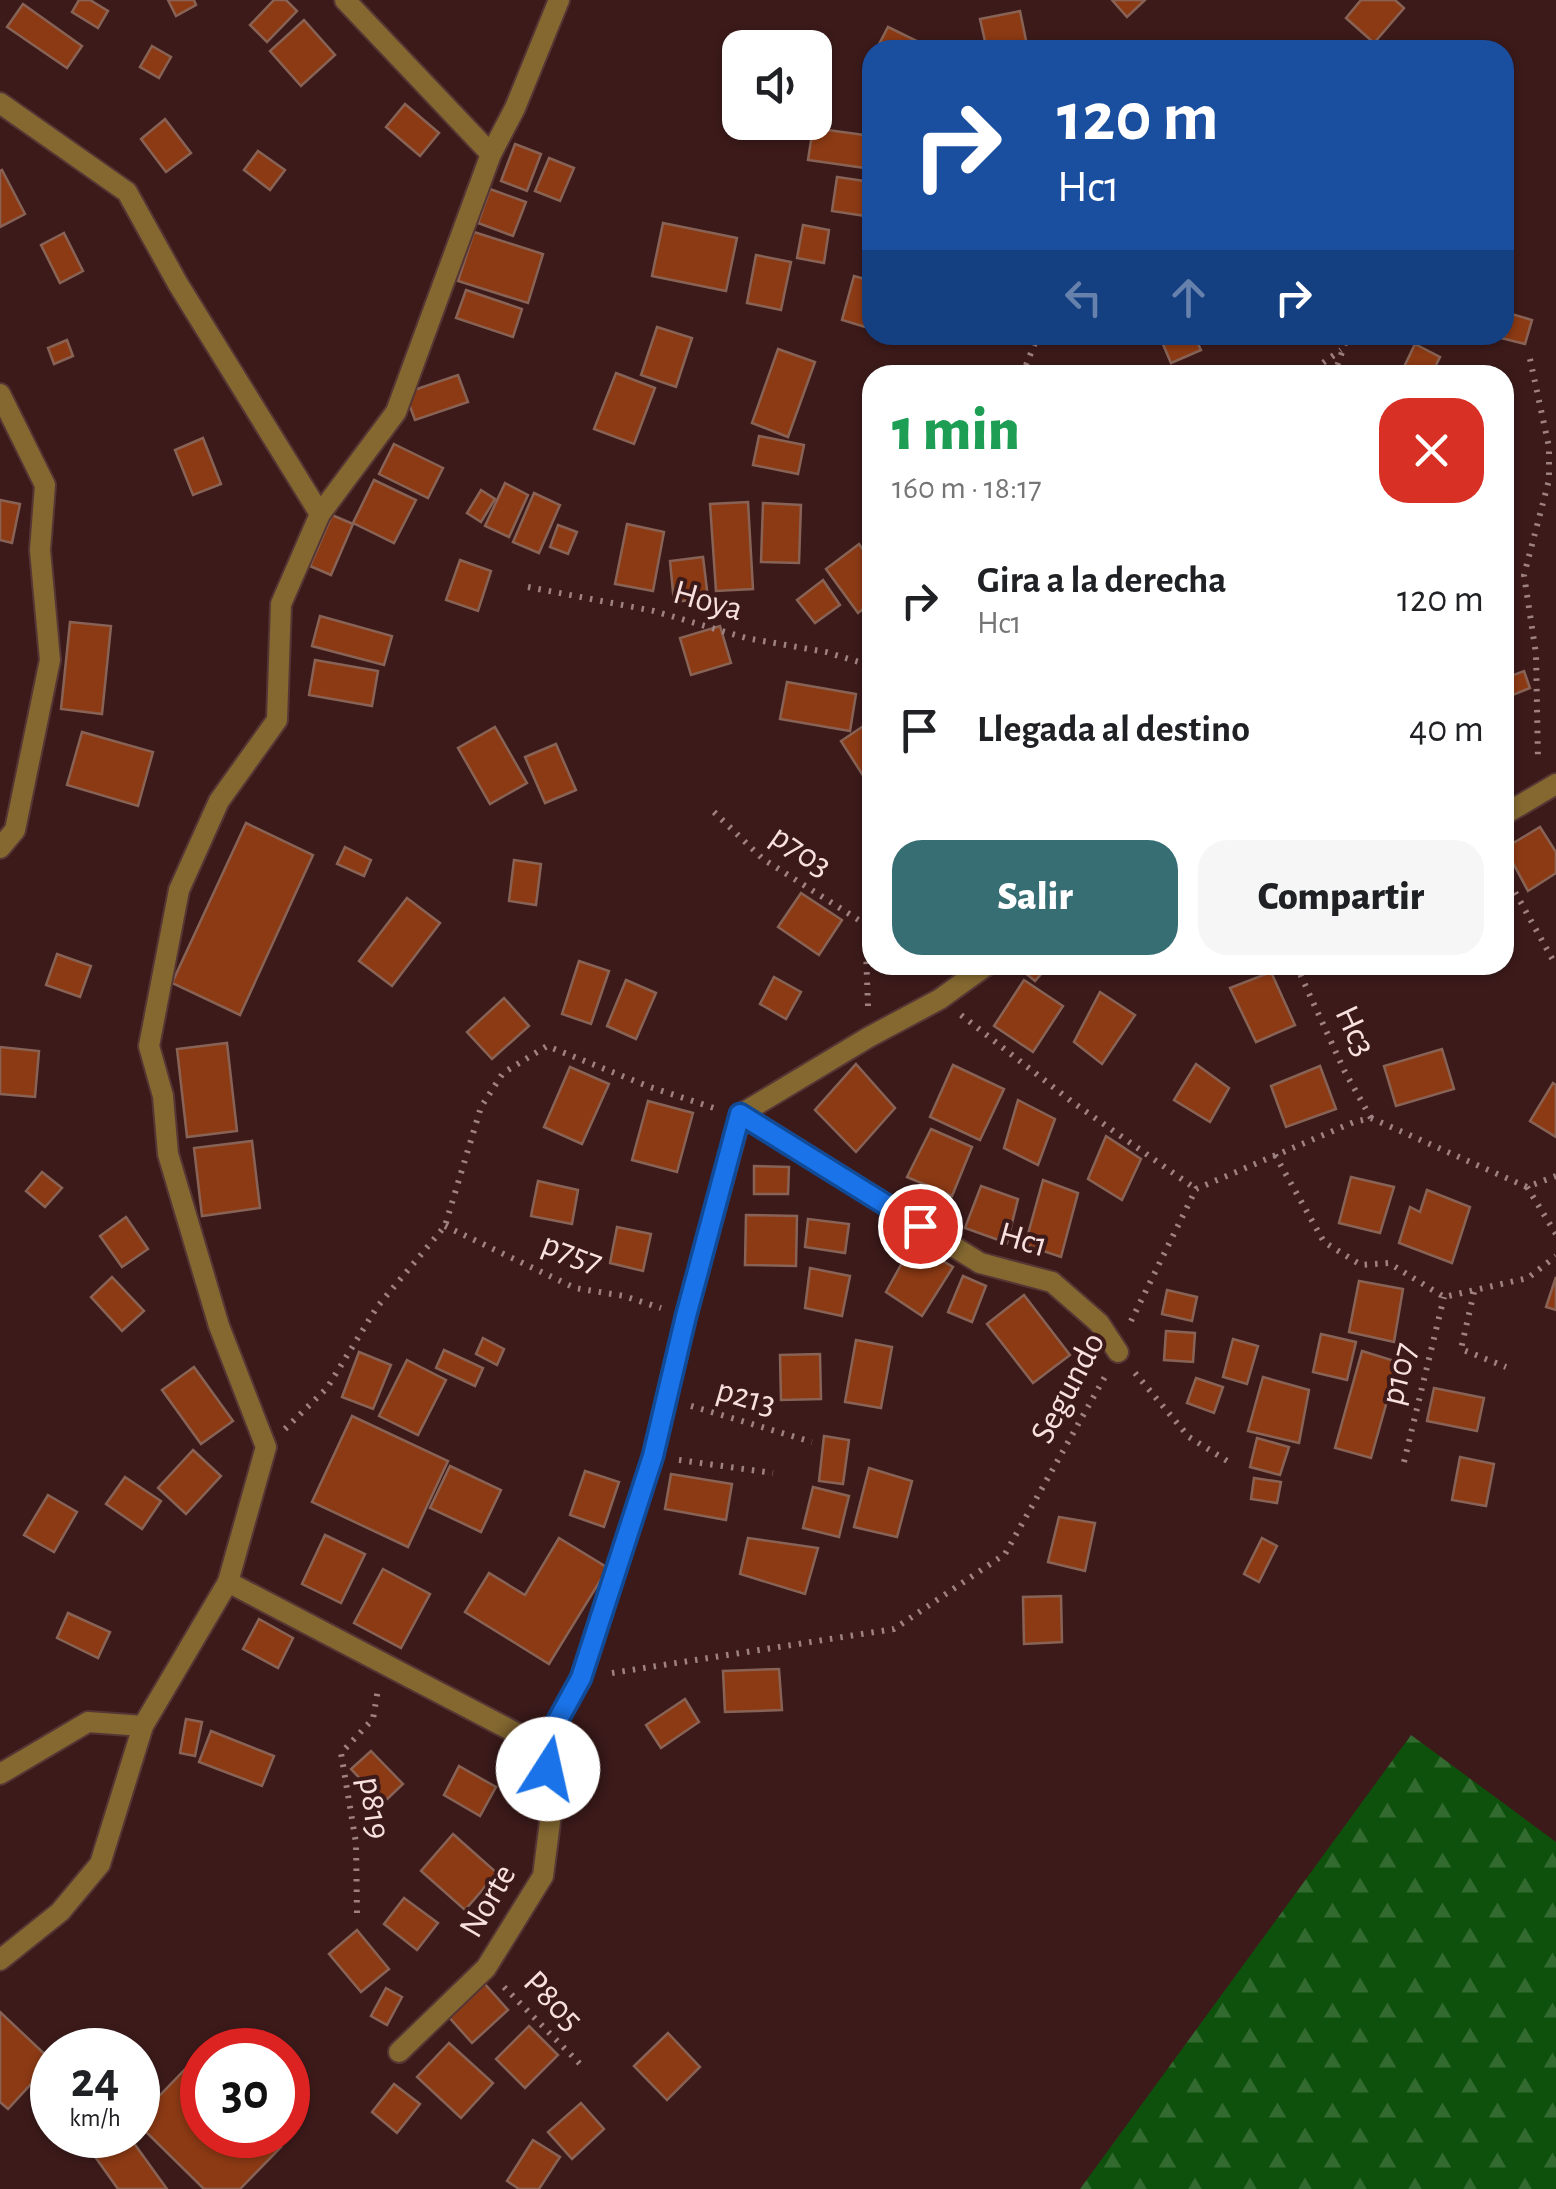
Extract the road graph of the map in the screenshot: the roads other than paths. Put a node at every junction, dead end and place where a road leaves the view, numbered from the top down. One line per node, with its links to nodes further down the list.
1 (344, 0): 4 (street)
2 (559, 0): 4 (street)
3 (0, 103): 6 (street)
4 (491, 154): 6 (street)
5 (0, 394): 9 (street)
6 (320, 514): 13 (street)
7 (1549, 789): 8 (street)
8 (1514, 809)
9 (0, 848)
10 (973, 975): 11 (street)
11 (740, 1114): 12 (street, Hc1); 15 (street)
12 (1118, 1352)
13 (228, 1582): 14 (street); 15 (street)
14 (144, 1726): 16 (street); 17 (street)
15 (543, 1747): 18 (street, Norte)
16 (0, 1774)
17 (0, 1960)
18 (399, 2052)

